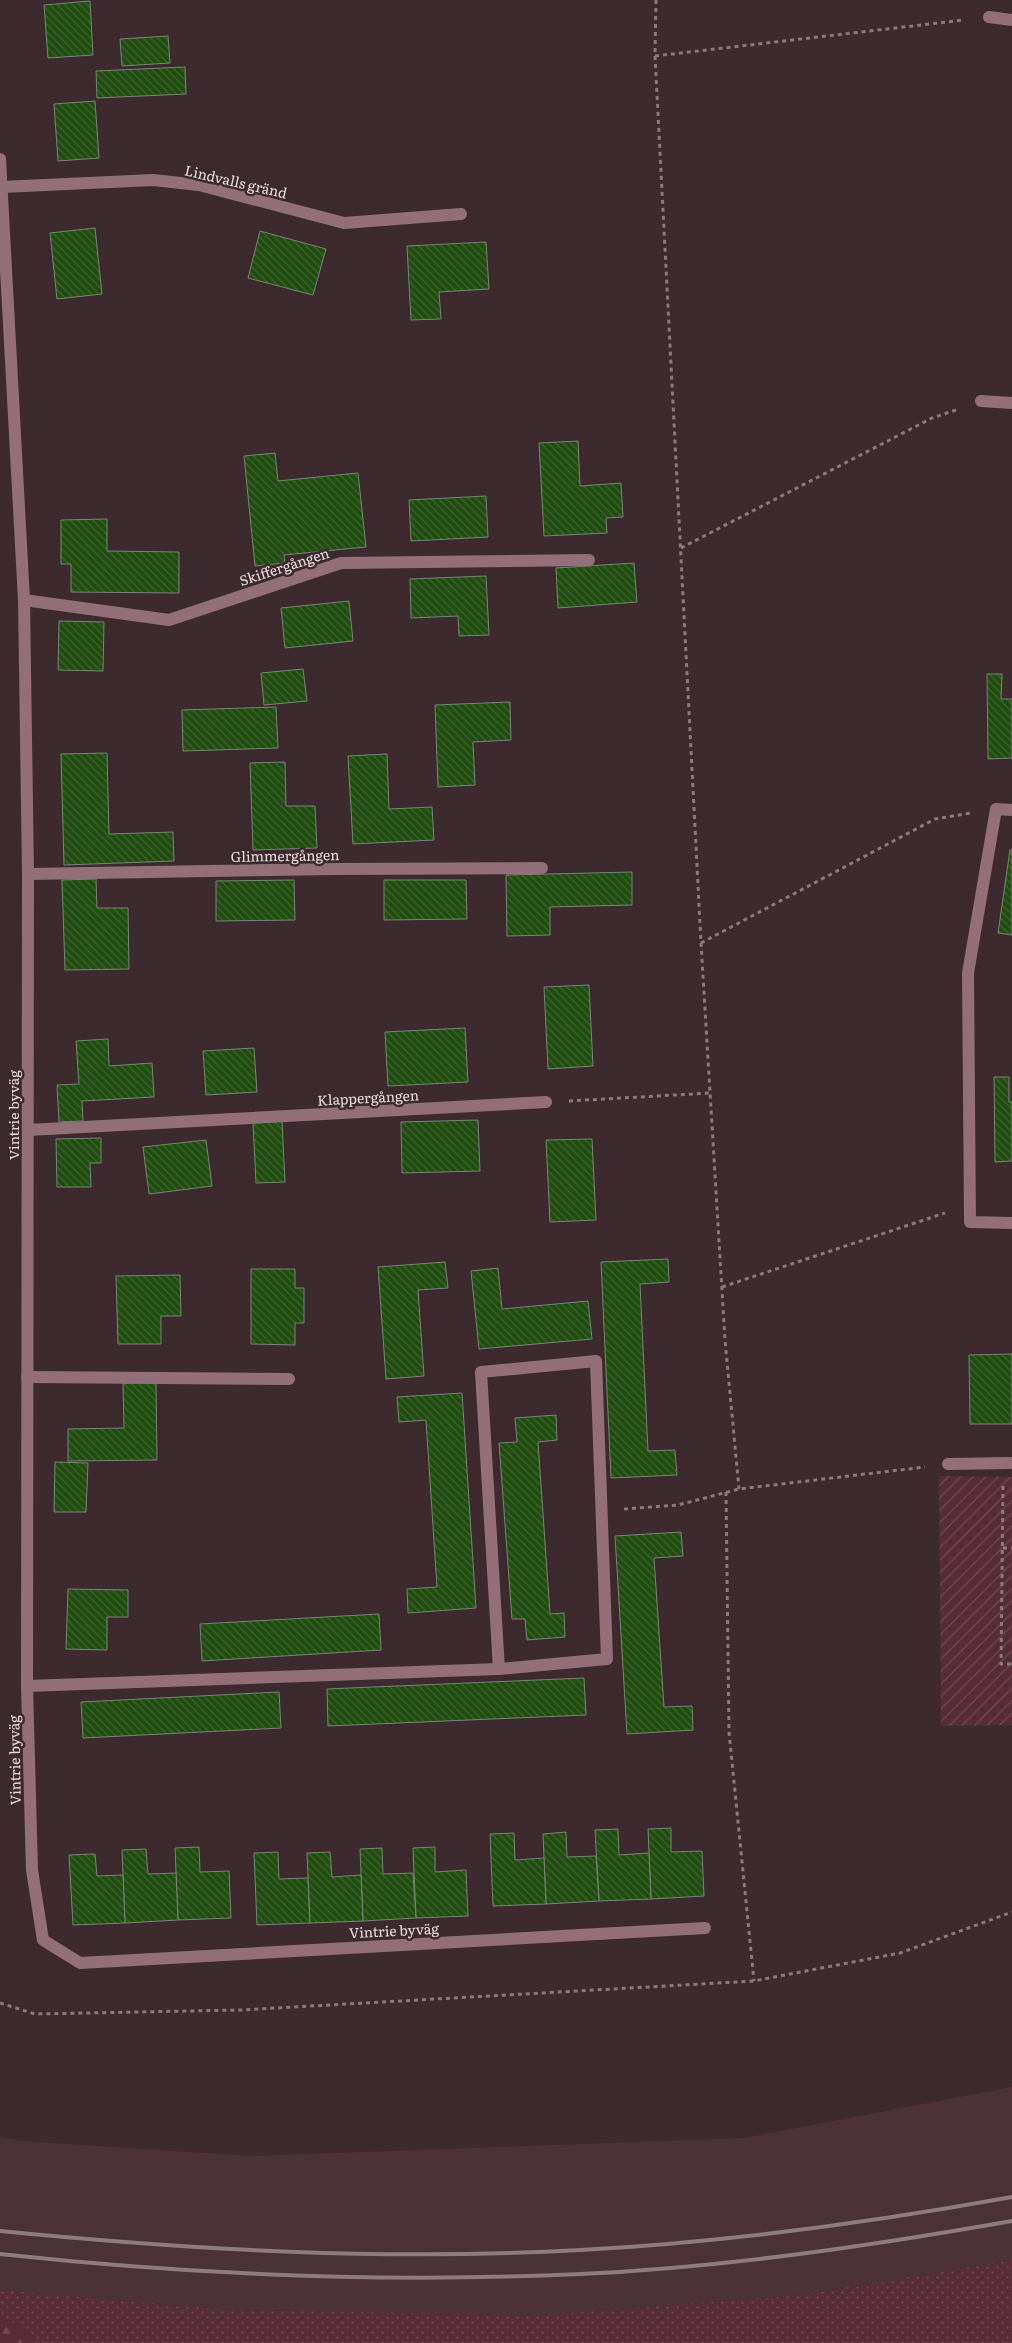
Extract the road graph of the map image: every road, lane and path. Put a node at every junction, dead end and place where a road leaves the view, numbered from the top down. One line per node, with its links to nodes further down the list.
1 (656, 0): 4 (path)
2 (989, 17): 3 (street); 4 (path)
3 (1012, 20)
4 (655, 56): 10 (path)
5 (0, 159): 6 (street, Vintrie byväg)
6 (2, 188): 7 (street, Lindvalls gränd); 12 (street, Vintrie byväg)
7 (461, 214)
8 (981, 401): 9 (street); 10 (path)
9 (1012, 403)
10 (680, 548): 17 (path)
11 (588, 560): 12 (street, Skiffergången)
12 (24, 600): 16 (street, Vintrie byväg)
13 (996, 809): 14 (street); 17 (path); 21 (street)
14 (1012, 810)
15 (542, 868): 16 (street, Glimmergången)
16 (28, 874): 20 (street, Vintrie byväg)
17 (701, 943): 18 (path)
18 (710, 1093): 19 (path); 23 (path)
19 (546, 1102): 20 (street, Klappergången)
20 (28, 1130): 24 (street, Vintrie byväg)
21 (970, 1205): 22 (street); 23 (path)
22 (1012, 1223)
23 (722, 1287): 28 (path)
24 (27, 1377): 25 (street); 35 (street, Vintrie byväg)
25 (289, 1379)
26 (1008, 1463): 27 (street); 31 (path)
27 (948, 1464): 28 (path)
28 (739, 1489): 29 (path)
29 (726, 1492): 30 (path); 38 (path)
30 (603, 1510): 34 (street); 34 (street)
31 (1003, 1548): 32 (path); 33 (path)
32 (1012, 1548)
33 (1012, 1664)
34 (499, 1669): 35 (street)
35 (27, 1686): 37 (street, Vintrie byväg)
36 (1012, 1912): 38 (path)
37 (706, 1928)
38 (754, 1980): 39 (path)
39 (0, 2003)

